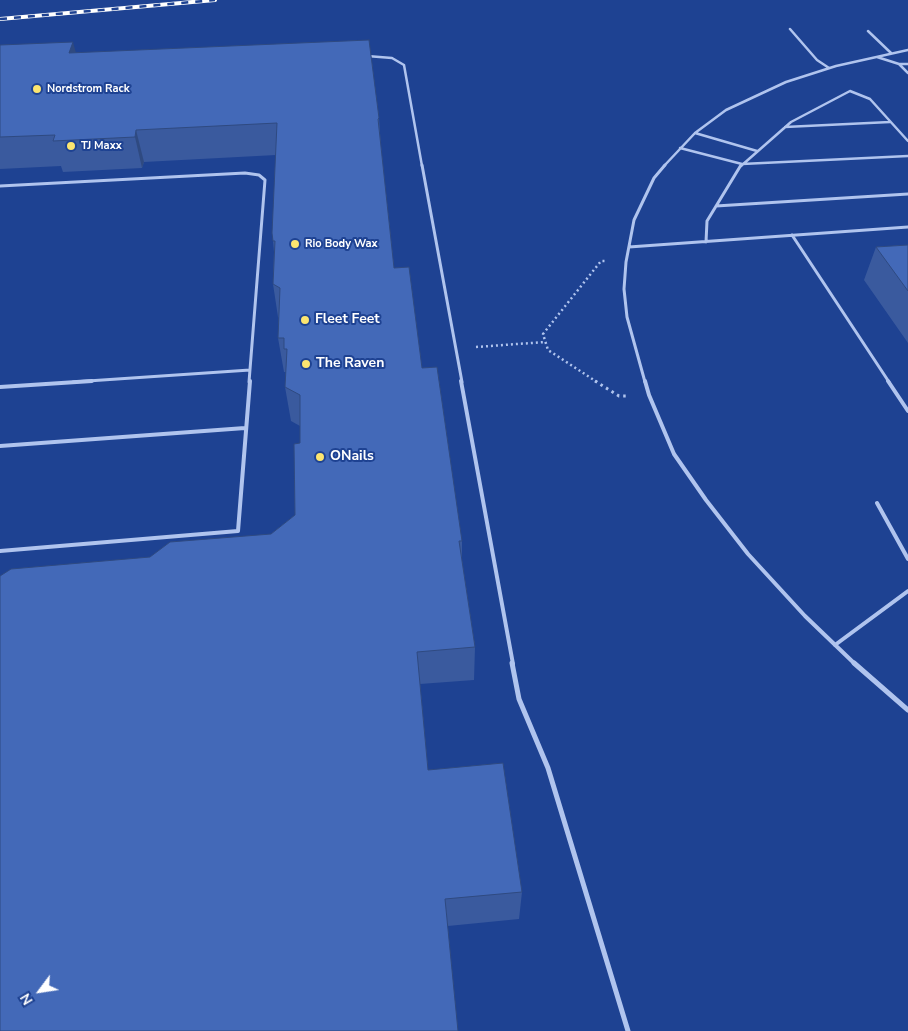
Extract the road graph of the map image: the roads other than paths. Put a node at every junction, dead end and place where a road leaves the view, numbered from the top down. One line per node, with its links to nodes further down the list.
1 (790, 29): 9 (lane)
2 (868, 31): 4 (lane)
3 (908, 50): 4 (lane)
4 (891, 53): 6 (lane)
5 (363, 56): 37 (lane)
6 (877, 56): 7 (lane); 9 (lane)
7 (899, 64): 8 (lane); 10 (lane)
8 (908, 64)
9 (829, 68): 13 (lane)
10 (908, 73)
11 (890, 122): 12 (lane); 12 (lane); 14 (lane)
12 (786, 127): 16 (lane)
13 (696, 133): 15 (lane); 16 (lane)
14 (908, 142)
15 (680, 148): 18 (lane); 25 (lane)
16 (757, 151): 18 (lane)
17 (908, 156): 18 (lane)
18 (742, 164): 21 (lane)
19 (0, 186): 26 (lane)
20 (908, 194): 21 (lane)
21 (716, 206): 24 (lane)
22 (908, 227): 23 (lane)
23 (792, 235): 24 (lane); 28 (lane)
24 (706, 242): 25 (lane)
25 (629, 247): 35 (lane)
26 (250, 370): 27 (lane); 29 (lane)
27 (0, 387)
28 (908, 412)
29 (245, 428): 30 (lane); 32 (lane)
30 (0, 446)
31 (877, 503): 33 (lane)
32 (0, 551)
33 (908, 559)
34 (908, 591): 35 (lane)
35 (835, 644): 36 (lane)
36 (908, 710)
37 (628, 1031)

